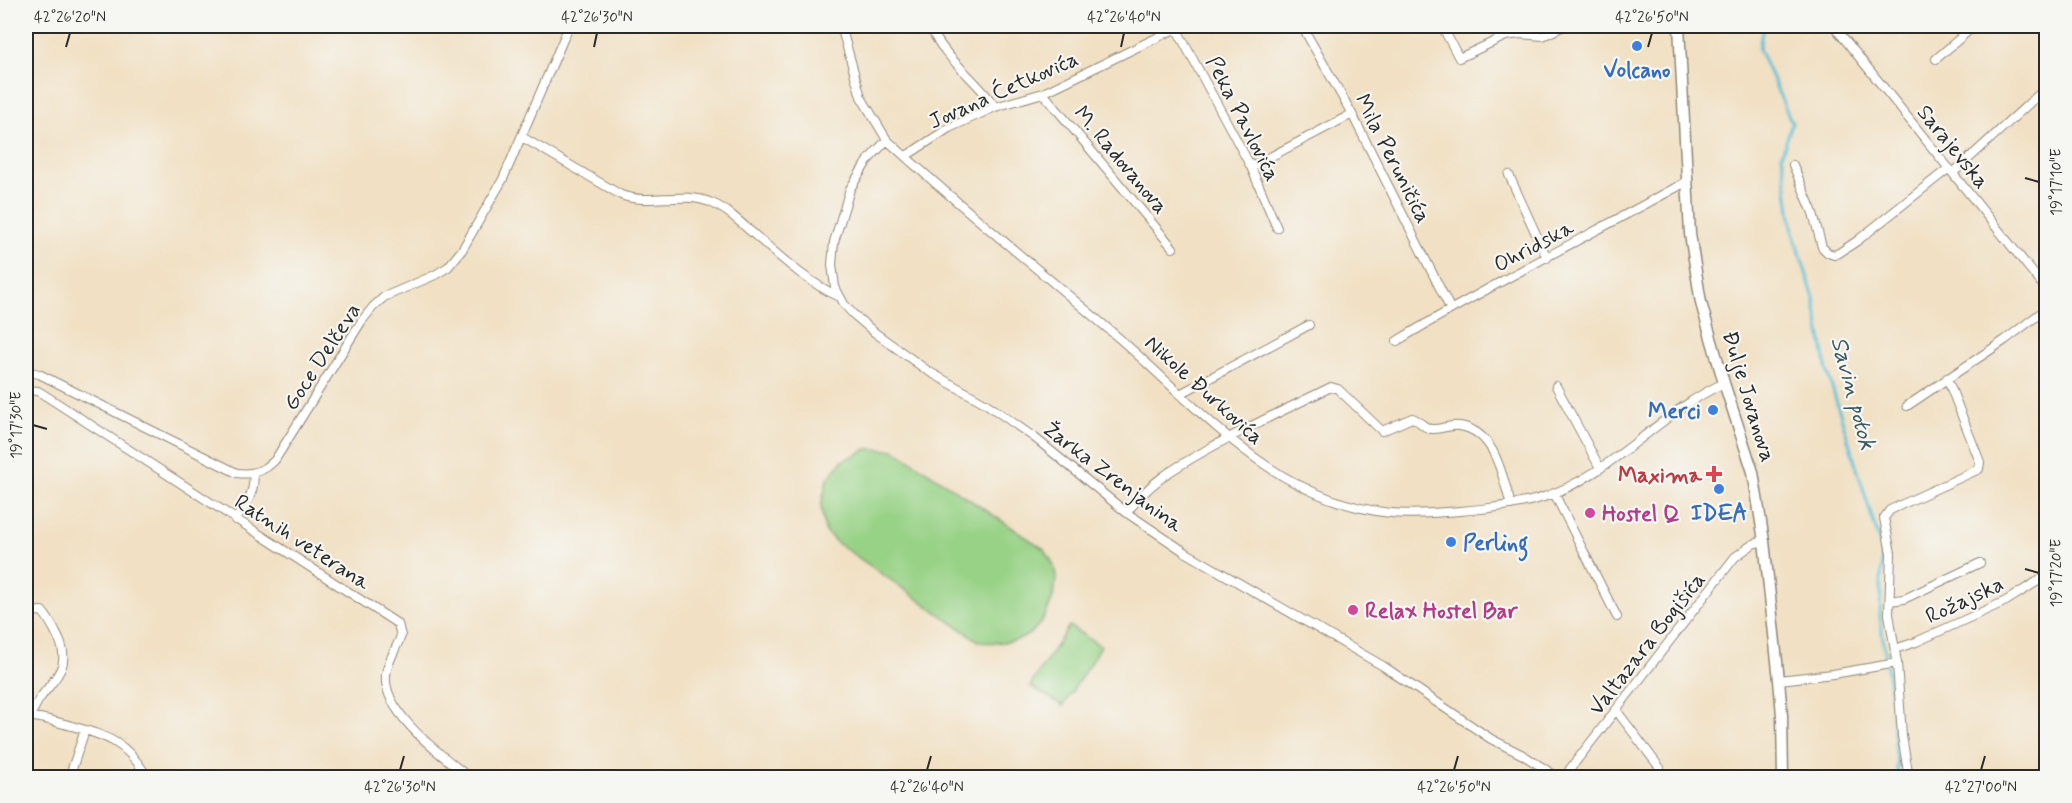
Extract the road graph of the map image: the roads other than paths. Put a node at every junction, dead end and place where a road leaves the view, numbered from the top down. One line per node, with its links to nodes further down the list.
1 (568, 26): 16 (street, Goce Delčeva)
2 (841, 26): 17 (street, Nikole Đurkovića)
3 (930, 26): 14 (street)
4 (1178, 26): 13 (street, Jovana Ćetkovića); 20 (street, Peka Pavlovića)
5 (1302, 26): 15 (street, Mila Peruničića)
6 (1442, 26): 7 (street)
7 (1564, 26)
8 (1679, 26): 23 (street, Đulje Jovanova)
9 (1834, 26): 21 (street, Sarajevska)
10 (1974, 26): 11 (street)
11 (1936, 59)
12 (2046, 88): 21 (street)
13 (1043, 93): 14 (street, Jovana Ćetkovića); 25 (street, M. Radovanova)
14 (995, 107): 18 (street, Jovana Ćetkovića)
15 (1353, 114): 20 (street); 30 (street, Mila Peruničića)
16 (522, 137): 29 (street); 43 (street, Goce Delčeva)
17 (887, 140): 18 (street, Nikole Đurkovića); 29 (street)
18 (906, 156): 39 (street, Nikole Đurkovića)
19 (1793, 165): 21 (street)
20 (1251, 167): 24 (street, Peka Pavlovića)
21 (1951, 170): 27 (street, Sarajevska)
22 (1509, 175): 26 (street)
23 (1686, 182): 26 (street, Ohridska); 36 (street, Đulje Jovanova)
24 (1277, 228)
25 (1173, 248)
26 (1547, 258): 30 (street, Ohridska)
27 (2043, 276): 28 (street, Sarajevska)
28 (2046, 289)
29 (838, 296): 46 (street, Žarka Zrenjanina)
30 (1450, 309): 33 (street, Ohridska)
31 (2046, 309): 35 (street)
32 (1309, 325): 39 (street)
33 (1397, 340)
34 (26, 371): 43 (street)
35 (1947, 378): 40 (street); 51 (street)
36 (1724, 383): 42 (street, Nikole Đurkovića); 48 (street, Đulje Jovanova)
37 (1556, 386): 42 (street)
38 (26, 390): 47 (street, Ratnih veterana)
39 (1180, 394): 41 (street, Nikole Đurkovića)
40 (1907, 406)
41 (1228, 438): 45 (street, Nikole Đurkovića); 45 (street); 46 (street)
42 (1600, 468): 44 (street, Nikole Đurkovića)
43 (253, 473): 47 (street)
44 (1554, 493): 45 (street, Nikole Đurkovića); 53 (street)
45 (1511, 505)
46 (1126, 513): 64 (street, Žarka Zrenjanina)
47 (235, 520): 63 (street, Ratnih veterana)
48 (1764, 541): 56 (street, Đulje Jovanova); 57 (street, Valtazara Bogišića)
49 (1980, 563): 51 (street)
50 (2046, 576): 54 (street, Rožajska)
51 (1890, 601): 54 (street)
52 (26, 612): 58 (street)
53 (1617, 617)
54 (1895, 649): 55 (street)
55 (1890, 664): 56 (street); 67 (street)
56 (1779, 680): 66 (street, Đulje Jovanova)
57 (1616, 710): 60 (street); 65 (street, Valtazara Bogišića)
58 (28, 716): 59 (street)
59 (85, 730): 61 (street); 62 (street)
60 (1660, 768)
61 (69, 777)
62 (148, 777)
63 (470, 777)
64 (1558, 777)
65 (1565, 777)
66 (1783, 777)
67 (1909, 777)

